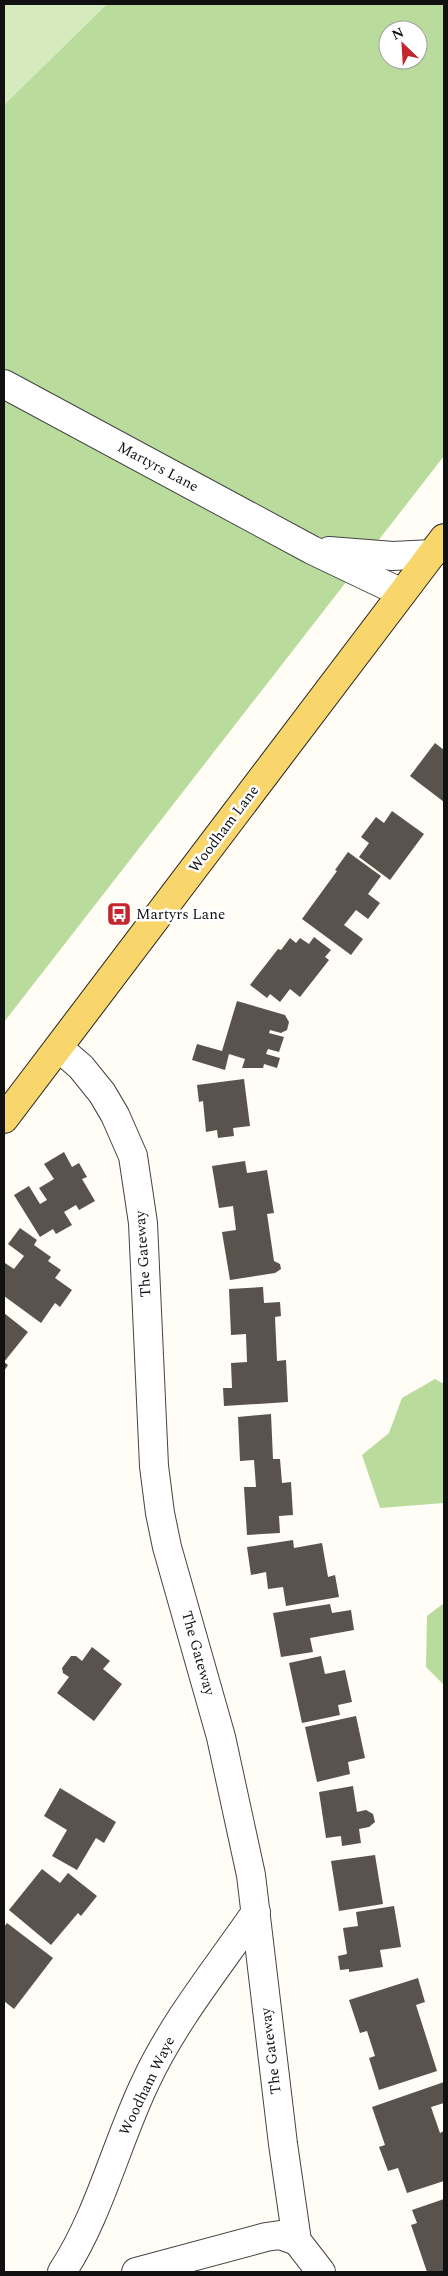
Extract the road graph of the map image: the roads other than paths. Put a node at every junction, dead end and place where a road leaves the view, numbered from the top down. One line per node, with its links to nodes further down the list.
1 (4, 384): 3 (street, Martyrs Lane)
2 (438, 546): 3 (street, Martyrs Lane); 4 (main road, Woodham Lane)
3 (312, 550): 4 (street, Martyrs Lane)
4 (402, 593): 5 (main road, Woodham Lane)
5 (59, 1048): 6 (main road, Woodham Lane); 7 (street, The Gateway)
6 (4, 1119)
7 (256, 1912): 8 (street, The Gateway); 9 (street, Woodham Waye)
8 (298, 2241): 10 (street); 11 (street, The Gateway)
9 (62, 2272)
10 (136, 2272)
11 (321, 2272)

